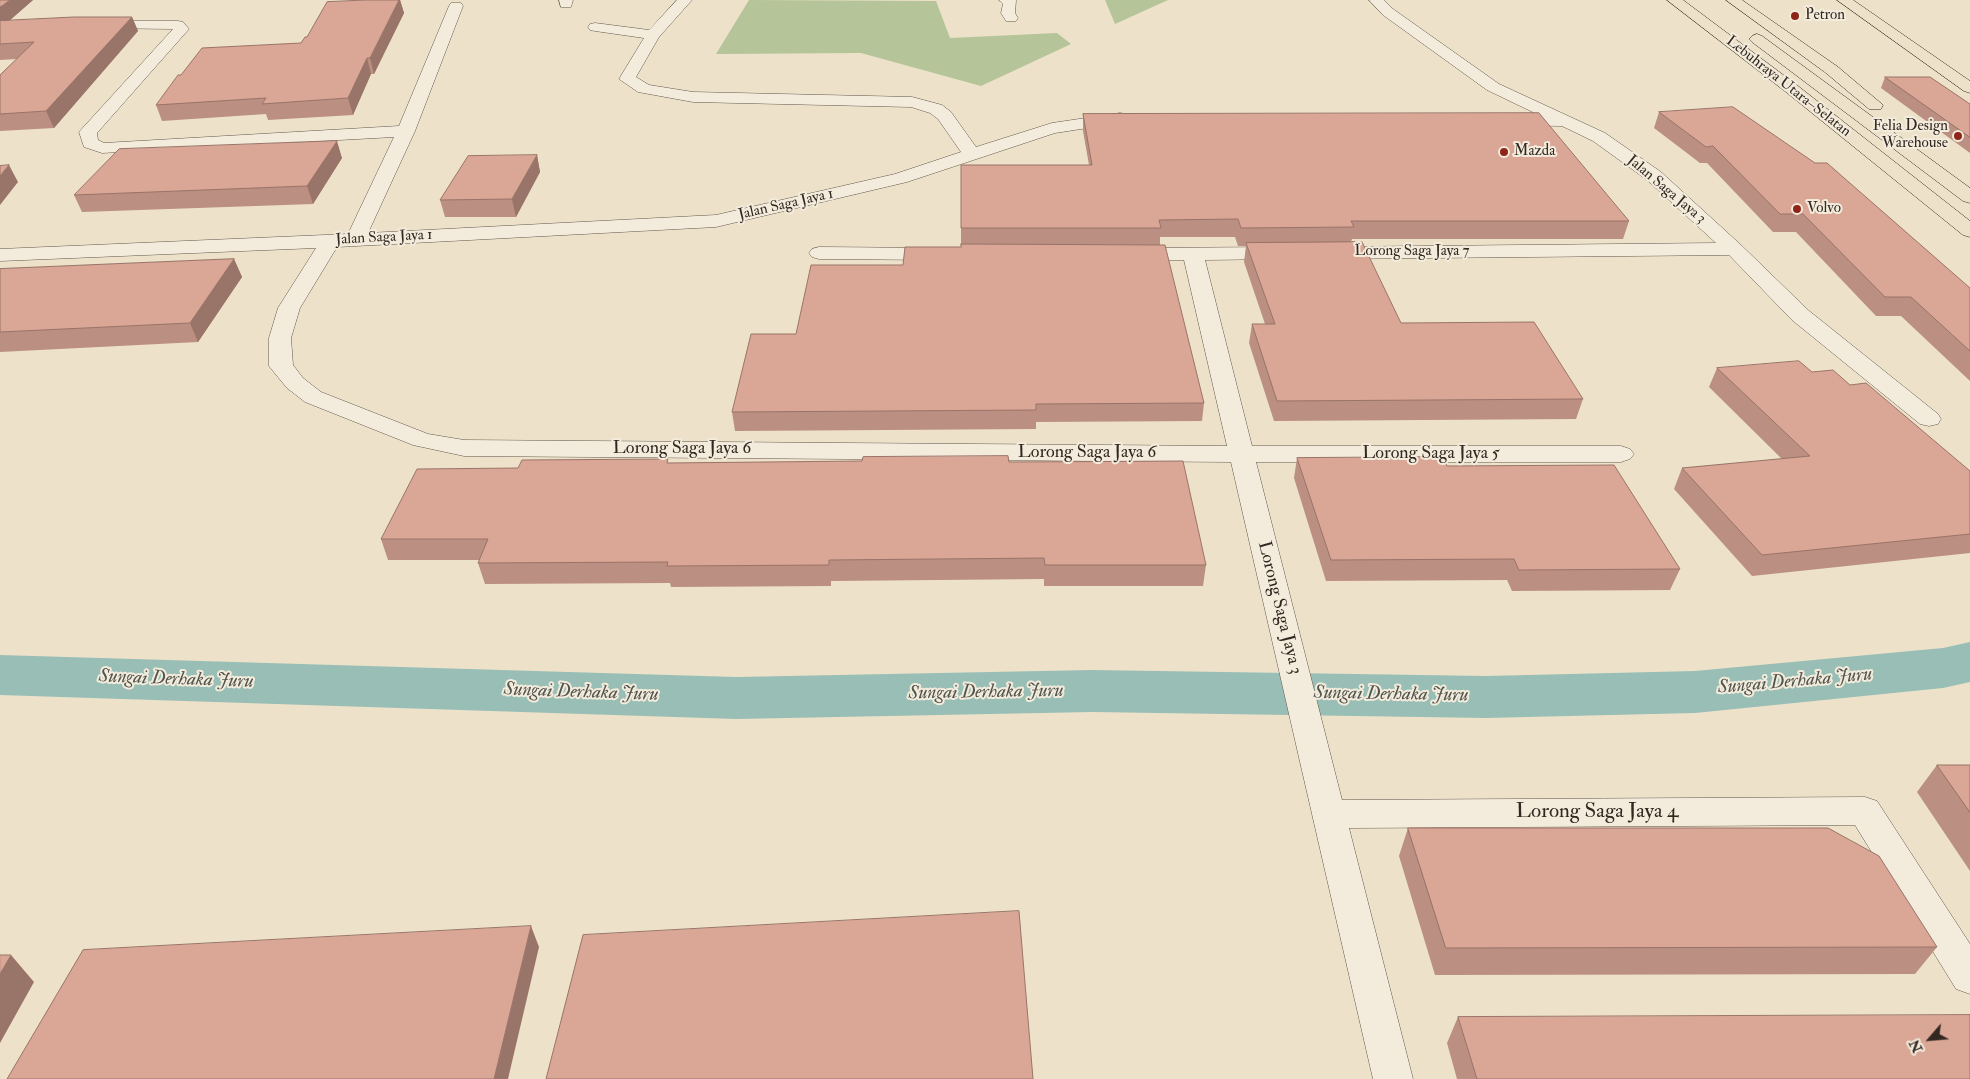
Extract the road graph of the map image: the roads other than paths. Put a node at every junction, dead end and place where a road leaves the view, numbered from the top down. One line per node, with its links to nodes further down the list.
1 (684, 0): 12 (street)
2 (1006, 0): 8 (street)
3 (1376, 0): 16 (street, Jalan Saga Jaya 3)
4 (1674, 0): 20 (main road, Lebuhraya Utara–Selatan)
5 (1734, 0): 19 (main road)
6 (1844, 0): 13 (main road)
7 (456, 6): 17 (street)
8 (1011, 18)
9 (82, 25): 17 (street)
10 (595, 27): 12 (street)
11 (1742, 28): 19 (main road, Lebuhraya Utara–Selatan)
12 (653, 35): 18 (street)
13 (1970, 88)
14 (1141, 118): 18 (street, Jalan Saga Jaya 1)
15 (1495, 120): 16 (street)
16 (1564, 121): 23 (street, Jalan Saga Jaya 3)
17 (406, 131): 21 (street)
18 (972, 154): 21 (street, Jalan Saga Jaya 1)
19 (1970, 196)
20 (1970, 231)
21 (355, 240): 22 (street, Jalan Saga Jaya 1)
22 (330, 241): 28 (street, Jalan Saga Jaya 1); 30 (street, Lorong Saga Jaya 6)
23 (1734, 249): 27 (street, Lorong Saga Jaya 7); 29 (street, Jalan Saga Jaya 3)
24 (819, 253): 25 (street)
25 (957, 254)
26 (1114, 254): 27 (street, Lorong Saga Jaya 7)
27 (1193, 254): 30 (street, Lorong Saga Jaya 3)
28 (0, 255)
29 (1929, 419)
30 (1242, 454): 31 (street, Lorong Saga Jaya 5); 32 (street, Lorong Saga Jaya 3)
31 (1621, 454)
32 (1329, 814): 33 (street, Lorong Saga Jaya 4); 34 (street, Lorong Saga Jaya 3)
33 (1970, 978)
34 (1394, 1079)

